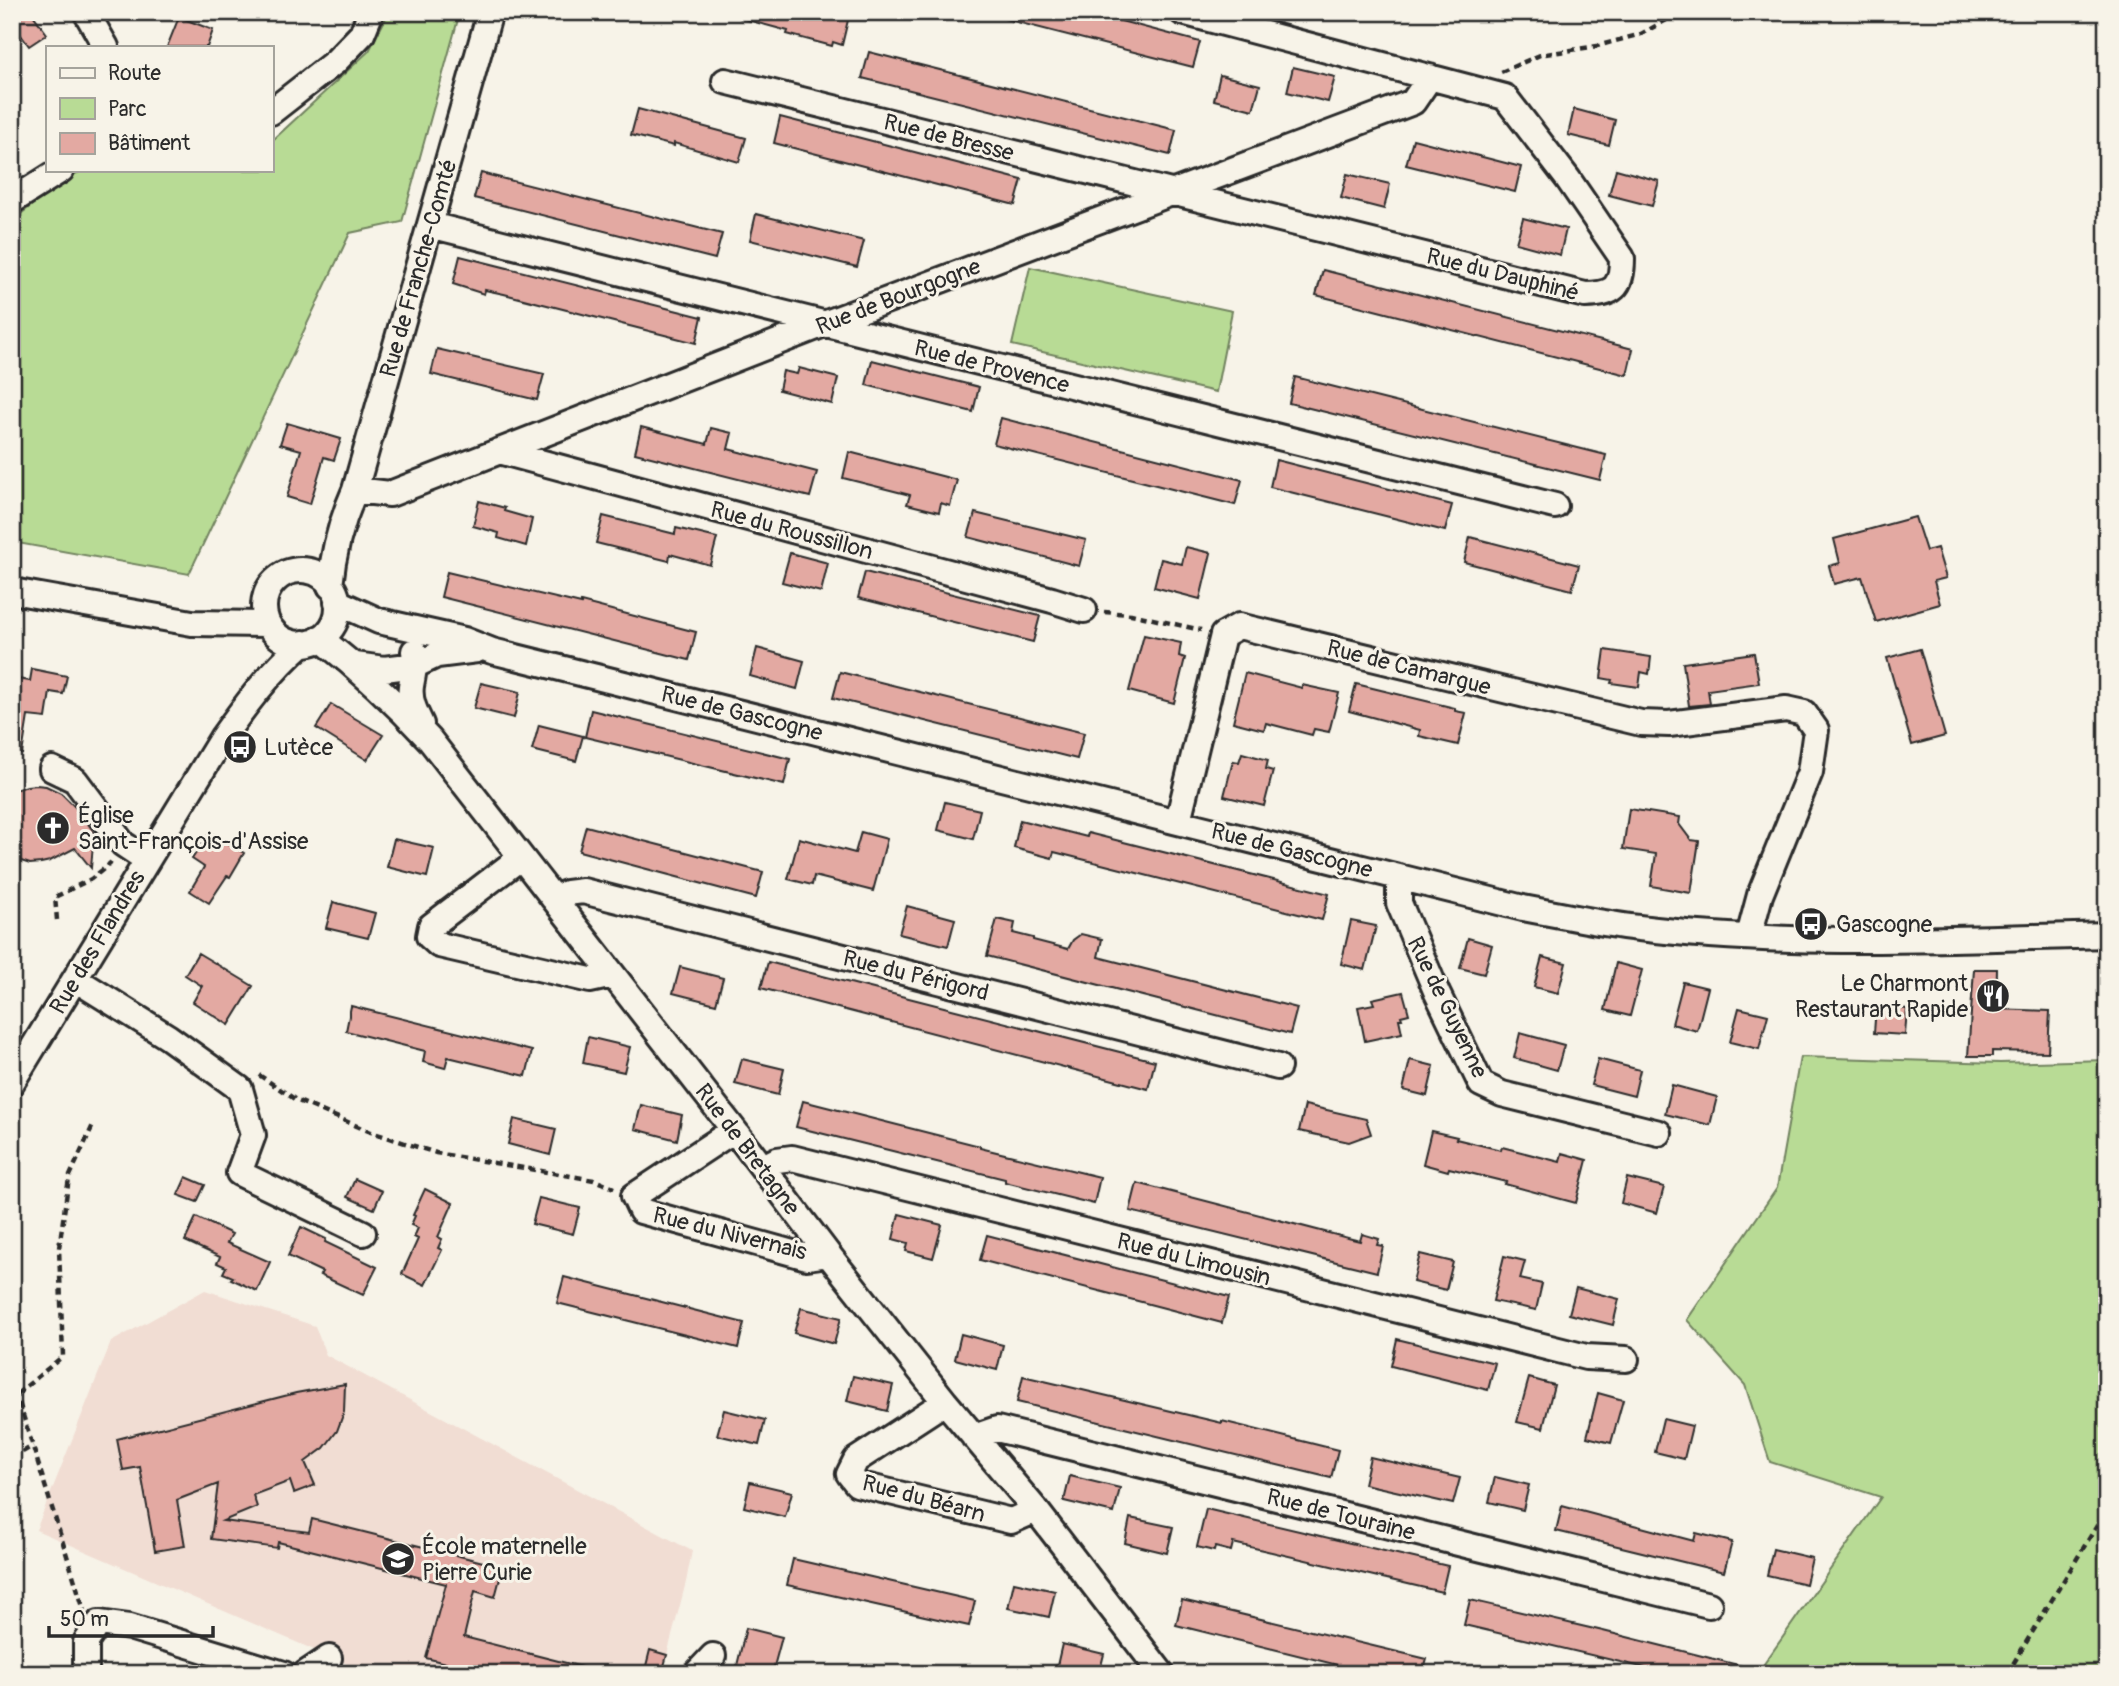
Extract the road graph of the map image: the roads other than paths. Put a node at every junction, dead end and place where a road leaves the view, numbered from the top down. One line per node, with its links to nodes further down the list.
1 (86, 12): 5 (street)
2 (371, 12): 8 (street)
3 (490, 12): 12 (street, Rue de Franche-Comté)
4 (1182, 12): 6 (street, Rue du Dauphiné)
5 (105, 46)
6 (1430, 77): 10 (street, Rue de Bourgogne); 10 (street, Rue du Dauphiné)
7 (725, 81): 10 (street, Rue de Bresse)
8 (273, 110)
9 (58, 172): 11 (street)
10 (1172, 193): 13 (street, Rue de Bourgogne)
11 (12, 201)
12 (429, 225): 13 (street, Rue de Provence); 15 (street, Rue de Franche-Comté)
13 (824, 324): 14 (street, Rue de Bourgogne); 16 (street, Rue de Provence)
14 (499, 451): 15 (street, Rue de Bourgogne); 22 (street, Rue du Roussillon)
15 (355, 490): 17 (street, Rue de Franche-Comté)
16 (1555, 506)
17 (341, 523): 18 (street, Rue de Franche-Comté); 21 (street, Rue de Franche-Comté)
18 (303, 570): 19 (street); 21 (street)
19 (267, 591): 23 (street); 25 (street)
20 (12, 592): 23 (street)
21 (334, 594): 24 (street, Rue de Gascogne); 26 (street)
22 (1084, 610)
23 (207, 623): 25 (street)
24 (395, 623): 27 (street, Rue de Gascogne); 29 (street)
25 (272, 629): 26 (street); 30 (street, Rue des Flandres)
26 (311, 641): 28 (street, Rue de Bretagne); 30 (street, Rue des Flandres)
27 (492, 651): 29 (street, Rue de Gascogne); 33 (street, Rue de Gascogne)
28 (355, 665): 29 (street, Rue de Gascogne); 31 (street, Rue de Bretagne)
29 (416, 665): 31 (street)
30 (251, 698): 35 (street, Rue des Flandres)
31 (430, 740): 34 (street, Rue de Bretagne)
32 (52, 769): 35 (street)
33 (1178, 821): 36 (street, Rue de Gascogne); 39 (street, Rue de Camargue)
34 (520, 858): 37 (street, Rue de Bretagne); 40 (street)
35 (147, 860): 41 (street, Rue des Flandres)
36 (1399, 877): 39 (street, Rue de Gascogne); 46 (street, Rue de Guyenne)
37 (554, 898): 40 (street, Rue de Bretagne); 43 (street, Rue du Périgord)
38 (2107, 935): 39 (street, Rue de Gascogne)
39 (1749, 936)
40 (613, 975): 45 (street, Rue de Bretagne)
41 (75, 979): 42 (street, Rue des Flandres); 48 (street)
42 (21, 1046): 44 (street, Rue des Flandres)
43 (1278, 1067)
44 (12, 1082)
45 (734, 1130): 47 (street, Rue de Bretagne); 49 (street, Rue du Nivernais)
46 (1659, 1133)
47 (763, 1167): 49 (street, Rue de Bretagne); 50 (street, Rue du Limousin)
48 (363, 1233)
49 (828, 1254): 51 (street, Rue de Bretagne)
50 (1626, 1359)
51 (945, 1402): 52 (street, Rue de Bretagne); 53 (street, Rue du Béarn)
52 (974, 1437): 53 (street, Rue de Bretagne); 54 (street, Rue de Touraine)
53 (1036, 1510): 59 (street, Rue de Bretagne)
54 (1709, 1605)
55 (329, 1658): 58 (street)
56 (86, 1674): 57 (street)
57 (284, 1674)
58 (305, 1674)
59 (1162, 1674)

